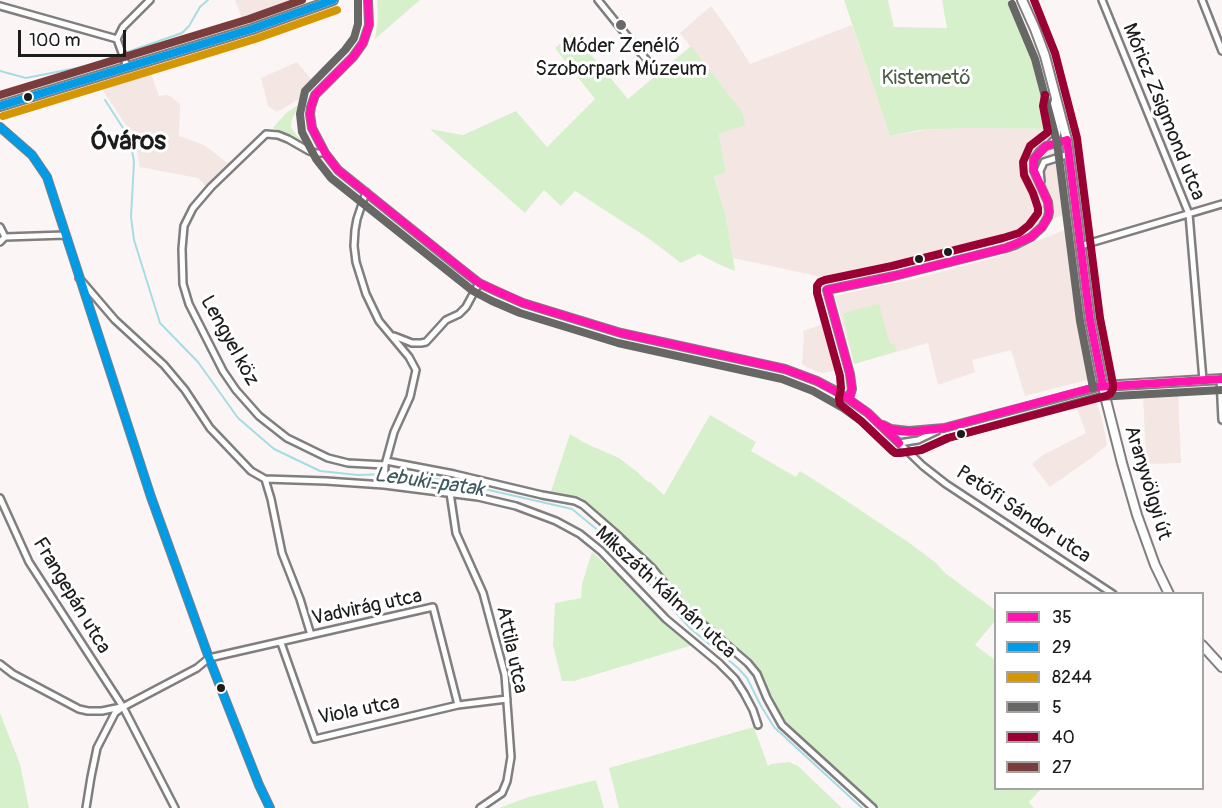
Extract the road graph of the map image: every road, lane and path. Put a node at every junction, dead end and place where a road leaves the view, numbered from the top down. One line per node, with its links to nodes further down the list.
1 (150, 0): 9 (street)
2 (333, 0): 11 (street)
3 (368, 0): 18 (street, Petőfi Sándor utca)
4 (598, 0): 12 (street)
5 (1022, 0): 13 (street, Aranyvölgyi út)
6 (1102, 0): 25 (street, Móricz Zsigmond utca)
7 (1202, 0): 10 (street)
8 (0, 6): 9 (street)
9 (117, 39): 11 (street)
10 (1222, 51)
11 (126, 64): 14 (street)
12 (657, 73)
13 (1056, 95): 16 (street, Aranyvölgyi út); 17 (street, Aranyvölgyi út)
14 (0, 106)
15 (0, 127): 27 (street)
16 (1067, 140): 17 (street); 19 (street, Aranyvölgyi út)
17 (1046, 146): 22 (street, Aranyvölgyi út)
18 (325, 153): 23 (street, Petőfi Sándor utca); 41 (street, Lengyel köz)
19 (1069, 154): 20 (street); 21 (street, Aranyvölgyi út)
20 (1054, 158): 21 (street); 22 (street)
21 (1072, 171): 29 (street, Aranyvölgyi út)
22 (1043, 189): 36 (street)
23 (366, 192): 31 (street, Petőfi Sándor utca); 32 (street)
24 (1222, 204): 25 (street)
25 (1189, 214): 29 (street); 33 (street, Móricz Zsigmond utca)
26 (0, 227): 28 (street)
27 (65, 235): 28 (street); 30 (street)
28 (2, 240)
29 (1080, 246): 35 (street, Aranyvölgyi út)
30 (79, 278): 42 (street); 51 (street)
31 (479, 283): 32 (street); 36 (street, Petőfi Sándor utca)
32 (390, 334): 41 (street)
33 (1203, 380): 34 (street); 35 (street)
34 (1221, 380): 37 (street)
35 (1103, 386): 39 (street); 47 (street, Aranyvölgyi út)
36 (849, 399): 38 (street, Petőfi Sándor utca)
37 (1222, 420)
38 (878, 423): 39 (street); 40 (street, Petőfi Sándor utca)
39 (944, 428): 40 (street)
40 (899, 443): 46 (street, Petőfi Sándor utca)
41 (386, 463): 43 (street); 62 (street, Lengyel köz)
42 (265, 479): 43 (street, Mikszáth Kálmán utca); 48 (street)
43 (384, 485): 44 (street, Mikszáth Kálmán utca)
44 (450, 493): 54 (street, Attila utca); 57 (street, Mikszáth Kálmán utca)
45 (0, 498): 56 (street, Frangepán utca)
46 (1110, 592)
47 (1168, 592)
48 (311, 635): 49 (street, Vadvirág utca); 55 (street, Vadvirág utca)
49 (281, 643): 51 (street, Vadvirág utca); 55 (street, Viola utca)
50 (1204, 646): 53 (street)
51 (209, 658): 56 (street); 60 (street)
52 (0, 664): 56 (street)
53 (1222, 667)
54 (507, 699): 55 (street, Viola utca); 61 (street, Attila utca)
55 (458, 705)
56 (123, 706): 58 (street); 59 (street, Frangepán utca)
57 (758, 725)
58 (86, 808)
59 (175, 808)
60 (270, 808)
61 (480, 808)
62 (873, 808)

